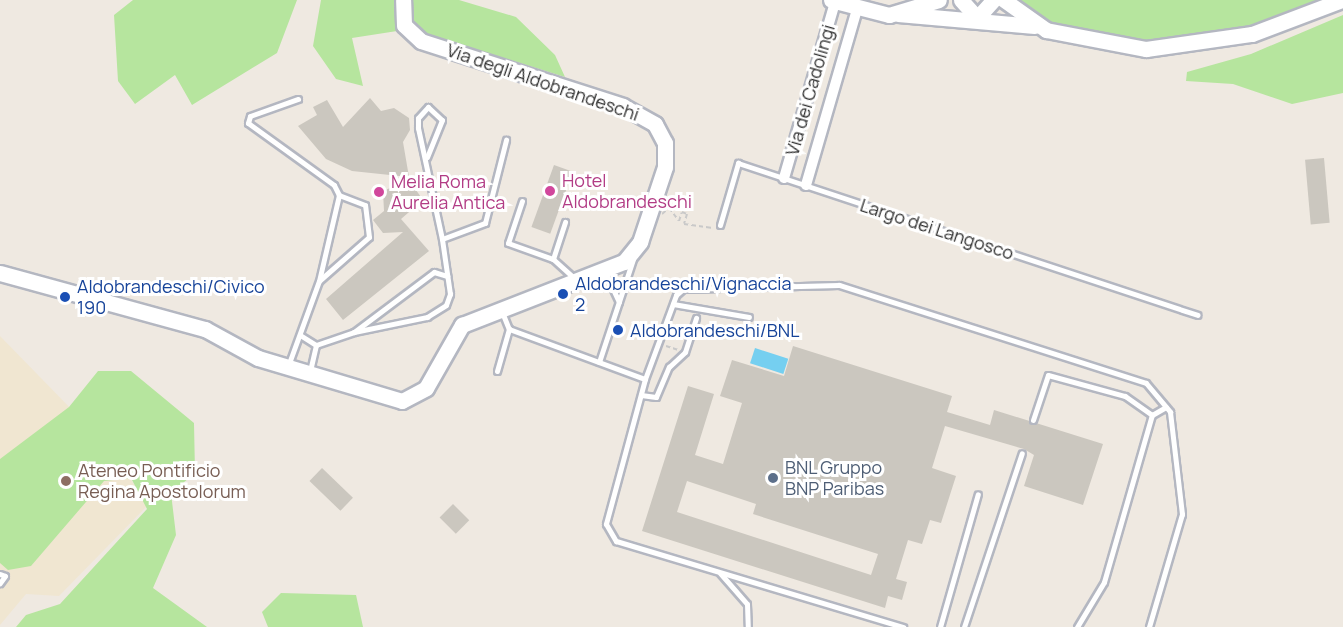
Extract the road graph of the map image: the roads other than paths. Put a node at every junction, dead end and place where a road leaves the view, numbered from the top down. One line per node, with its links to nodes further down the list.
1 (403, 0): 22 (street, Via degli Aldobrandeschi)
2 (939, 0): 9 (street)
3 (961, 0): 10 (street)
4 (993, 0): 10 (street)
5 (1004, 0): 11 (street)
6 (1342, 0): 11 (street)
7 (833, 1): 8 (street); 15 (street, Via dei Cadolingi)
8 (857, 10): 9 (street); 16 (street, Via dei Cadolingi)
9 (898, 14): 10 (street)
10 (976, 18): 11 (street)
11 (1034, 26)
12 (298, 99): 17 (lane)
13 (506, 140): 21 (lane)
14 (427, 156): 14 (lane); 21 (lane)
15 (784, 178): 16 (lane, Largo dei Langosco); 20 (lane, Largo dei Langosco)
16 (806, 185): 32 (lane, Largo dei Langosco)
17 (339, 195): 27 (lane); 27 (lane)
18 (522, 201): 23 (lane)
19 (565, 222): 23 (lane)
20 (720, 225)
21 (442, 239): 26 (lane)
22 (635, 250): 24 (street); 29 (lane)
23 (553, 259): 28 (lane)
24 (605, 272): 28 (street); 29 (lane)
25 (0, 273): 40 (street)
26 (447, 276): 36 (lane); 36 (lane)
27 (319, 281): 37 (lane)
28 (579, 282): 31 (street)
29 (619, 304): 39 (lane)
30 (673, 304): 33 (lane); 43 (lane); 45 (lane)
31 (501, 310): 35 (lane); 42 (street)
32 (1198, 315)
33 (749, 316)
34 (696, 318): 44 (lane)
35 (509, 329): 39 (lane); 41 (lane)
36 (354, 332): 38 (lane)
37 (300, 335): 38 (lane); 40 (lane)
38 (316, 345): 42 (lane)
39 (599, 362): 43 (lane)
40 (287, 368): 42 (street)
41 (497, 371)
42 (309, 374)
43 (645, 379): 44 (lane)
44 (641, 395): 50 (lane)
45 (1166, 406): 46 (lane); 58 (lane)
46 (1152, 415): 47 (lane); 57 (lane)
47 (1033, 420)
48 (1022, 453): 56 (lane)
49 (978, 494): 55 (lane)
50 (719, 572): 53 (lane); 54 (lane)
51 (0, 574): 52 (lane)
52 (0, 583)
53 (748, 627)
54 (903, 627)
55 (940, 627)
56 (964, 627)
57 (1077, 627)
58 (1149, 627)

